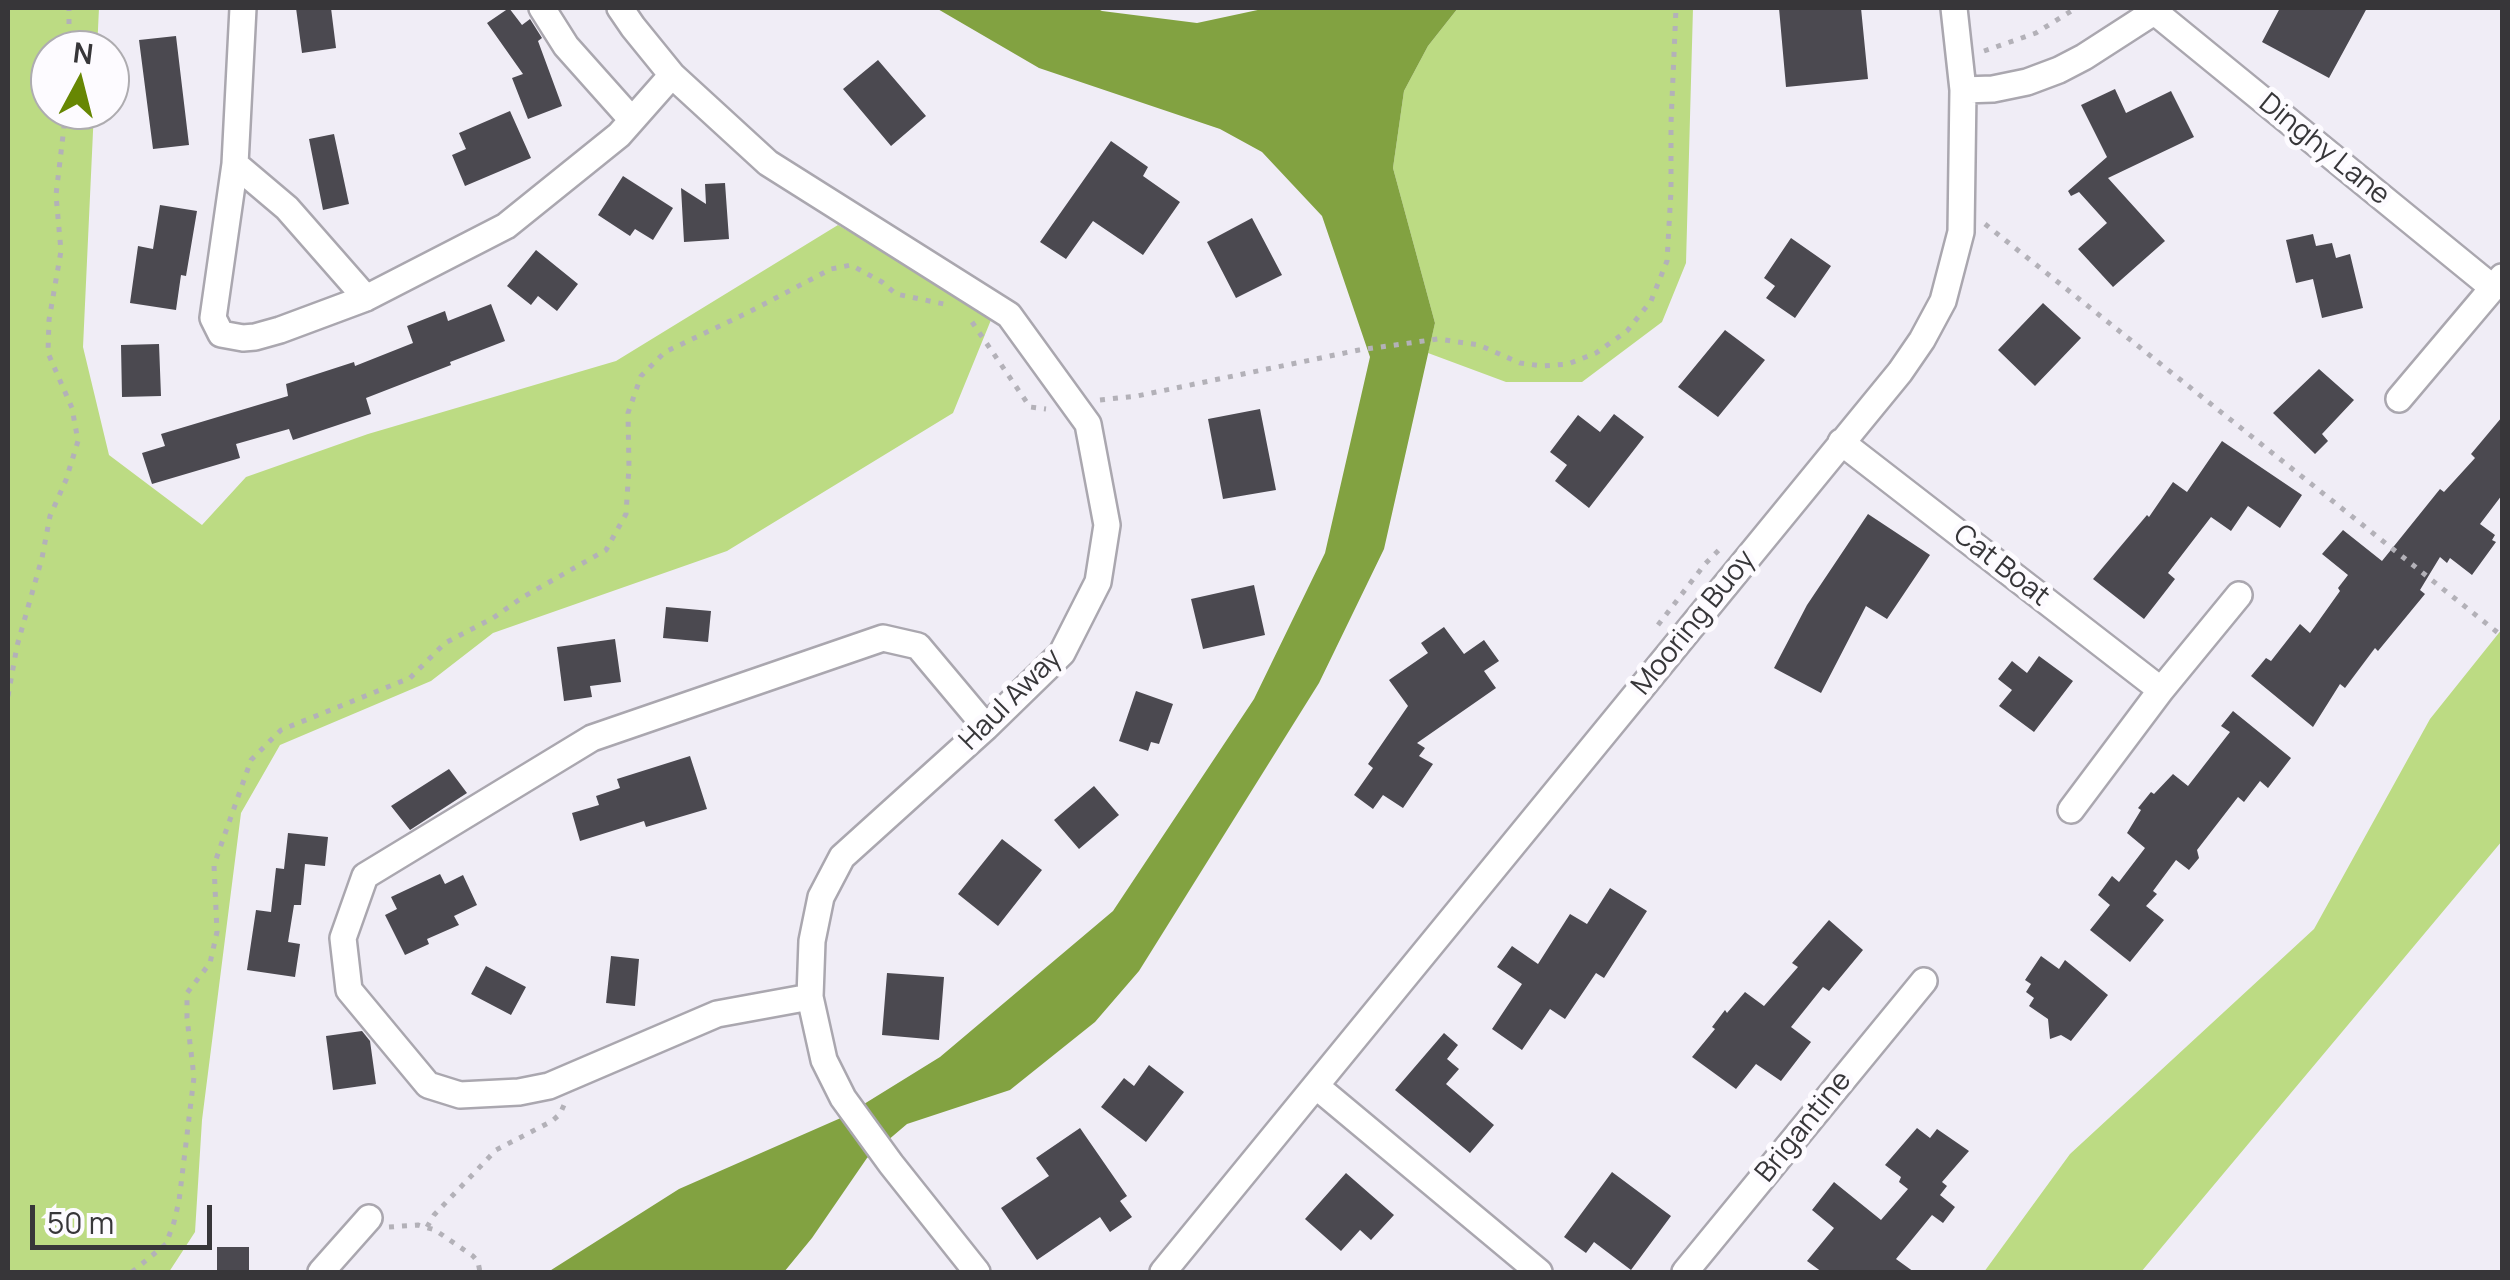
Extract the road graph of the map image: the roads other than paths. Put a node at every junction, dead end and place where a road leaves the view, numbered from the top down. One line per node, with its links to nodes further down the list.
1 (243, 8): 9 (street)
2 (542, 8): 8 (street)
3 (620, 8): 6 (street, Haul Away)
4 (1954, 8): 7 (street, Mooring Buoy)
5 (2158, 10): 7 (street); 10 (street, Dinghy Lane)
6 (672, 75): 8 (street); 16 (street, Haul Away)
7 (1963, 90): 13 (street, Mooring Buoy)
8 (632, 120): 11 (street)
9 (236, 164): 11 (street); 11 (street)
10 (2498, 282): 12 (street, Dinghy Lane)
11 (366, 298)
12 (2399, 399)
13 (1841, 442): 15 (street, Cat Boat); 20 (street, Mooring Buoy)
14 (2238, 595): 15 (street)
15 (2161, 690): 17 (street)
16 (986, 728): 19 (street, Haul Away); 19 (street)
17 (2071, 810)
18 (1924, 981): 26 (street, Brigantine)
19 (810, 997): 23 (street, Haul Away)
20 (1316, 1086): 24 (street, Mooring Buoy); 25 (street)
21 (361, 1228): 22 (street)
22 (321, 1272)
23 (976, 1272)
24 (1163, 1272)
25 (1539, 1272)
26 (1684, 1272)

